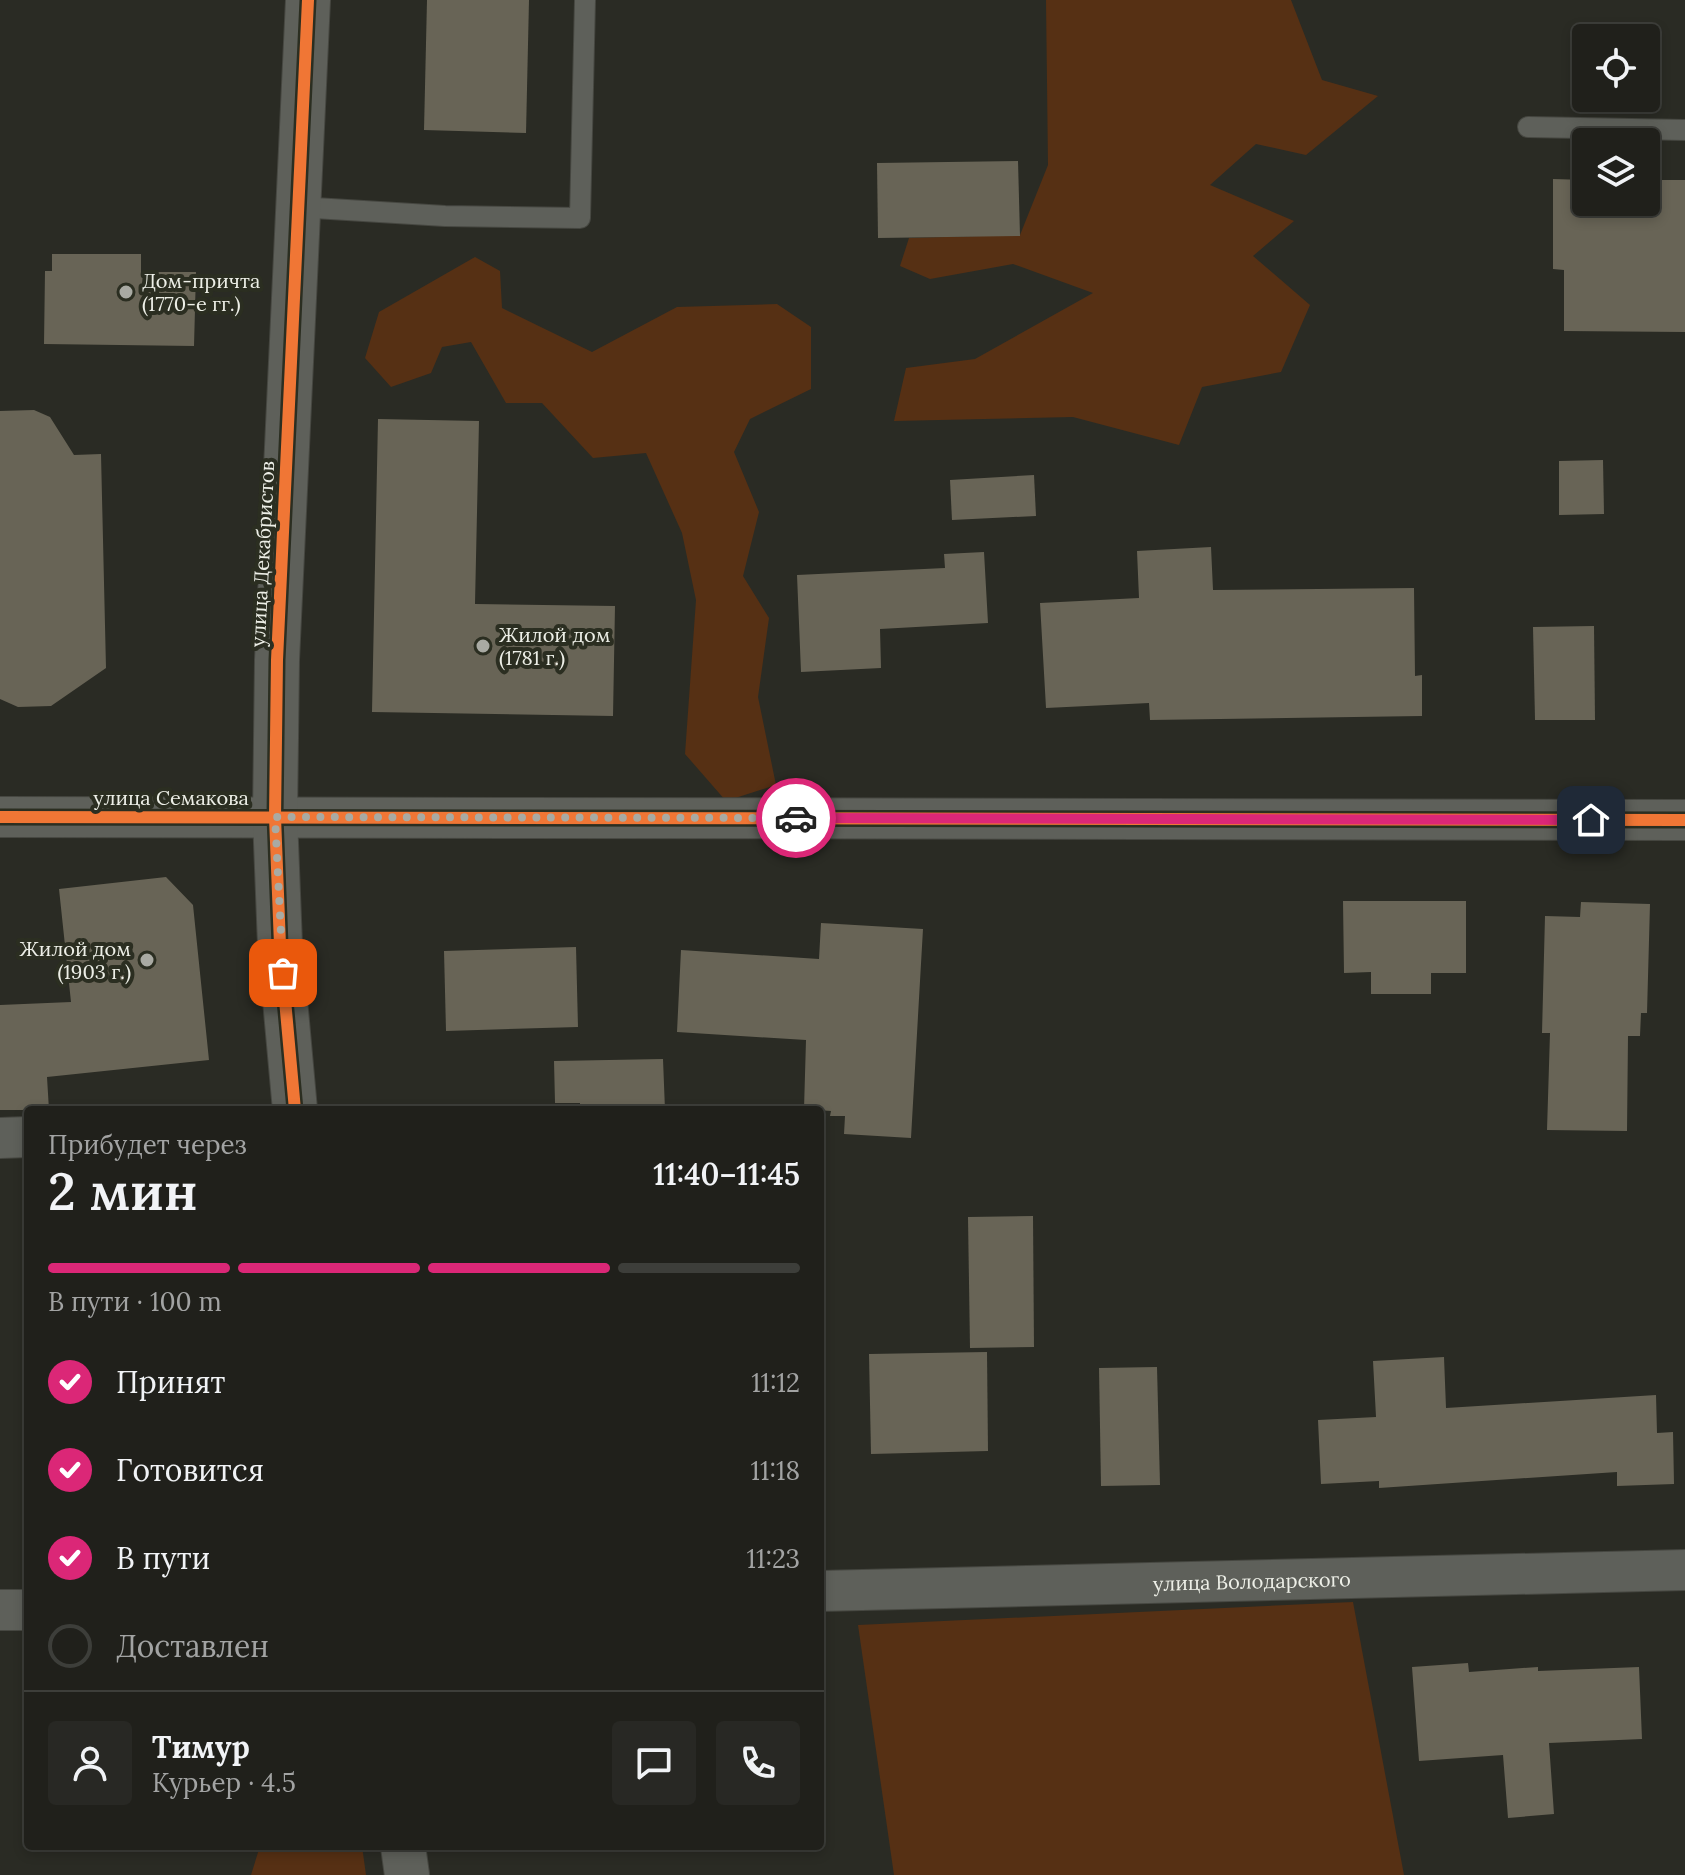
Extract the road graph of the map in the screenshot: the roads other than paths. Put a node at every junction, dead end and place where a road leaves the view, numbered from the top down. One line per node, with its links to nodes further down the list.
1 (308, 0): 5 (street, улица Декабристов)
2 (585, 0): 5 (lane)
3 (1528, 127): 4 (lane)
4 (1685, 130)
5 (298, 207): 7 (street, улица Декабристов)
6 (0, 817): 7 (street, улица Семакова)
7 (275, 817): 8 (street, улица Семакова); 9 (street, улица Декабристов)
8 (1685, 820)
9 (295, 1106)
10 (24, 1137): 11 (street)
11 (0, 1138)
12 (1685, 1570): 13 (street, улица Володарского)
13 (824, 1591)
14 (0, 1610): 15 (street)
15 (24, 1610)
16 (404, 1850): 17 (street)
17 (407, 1875)

